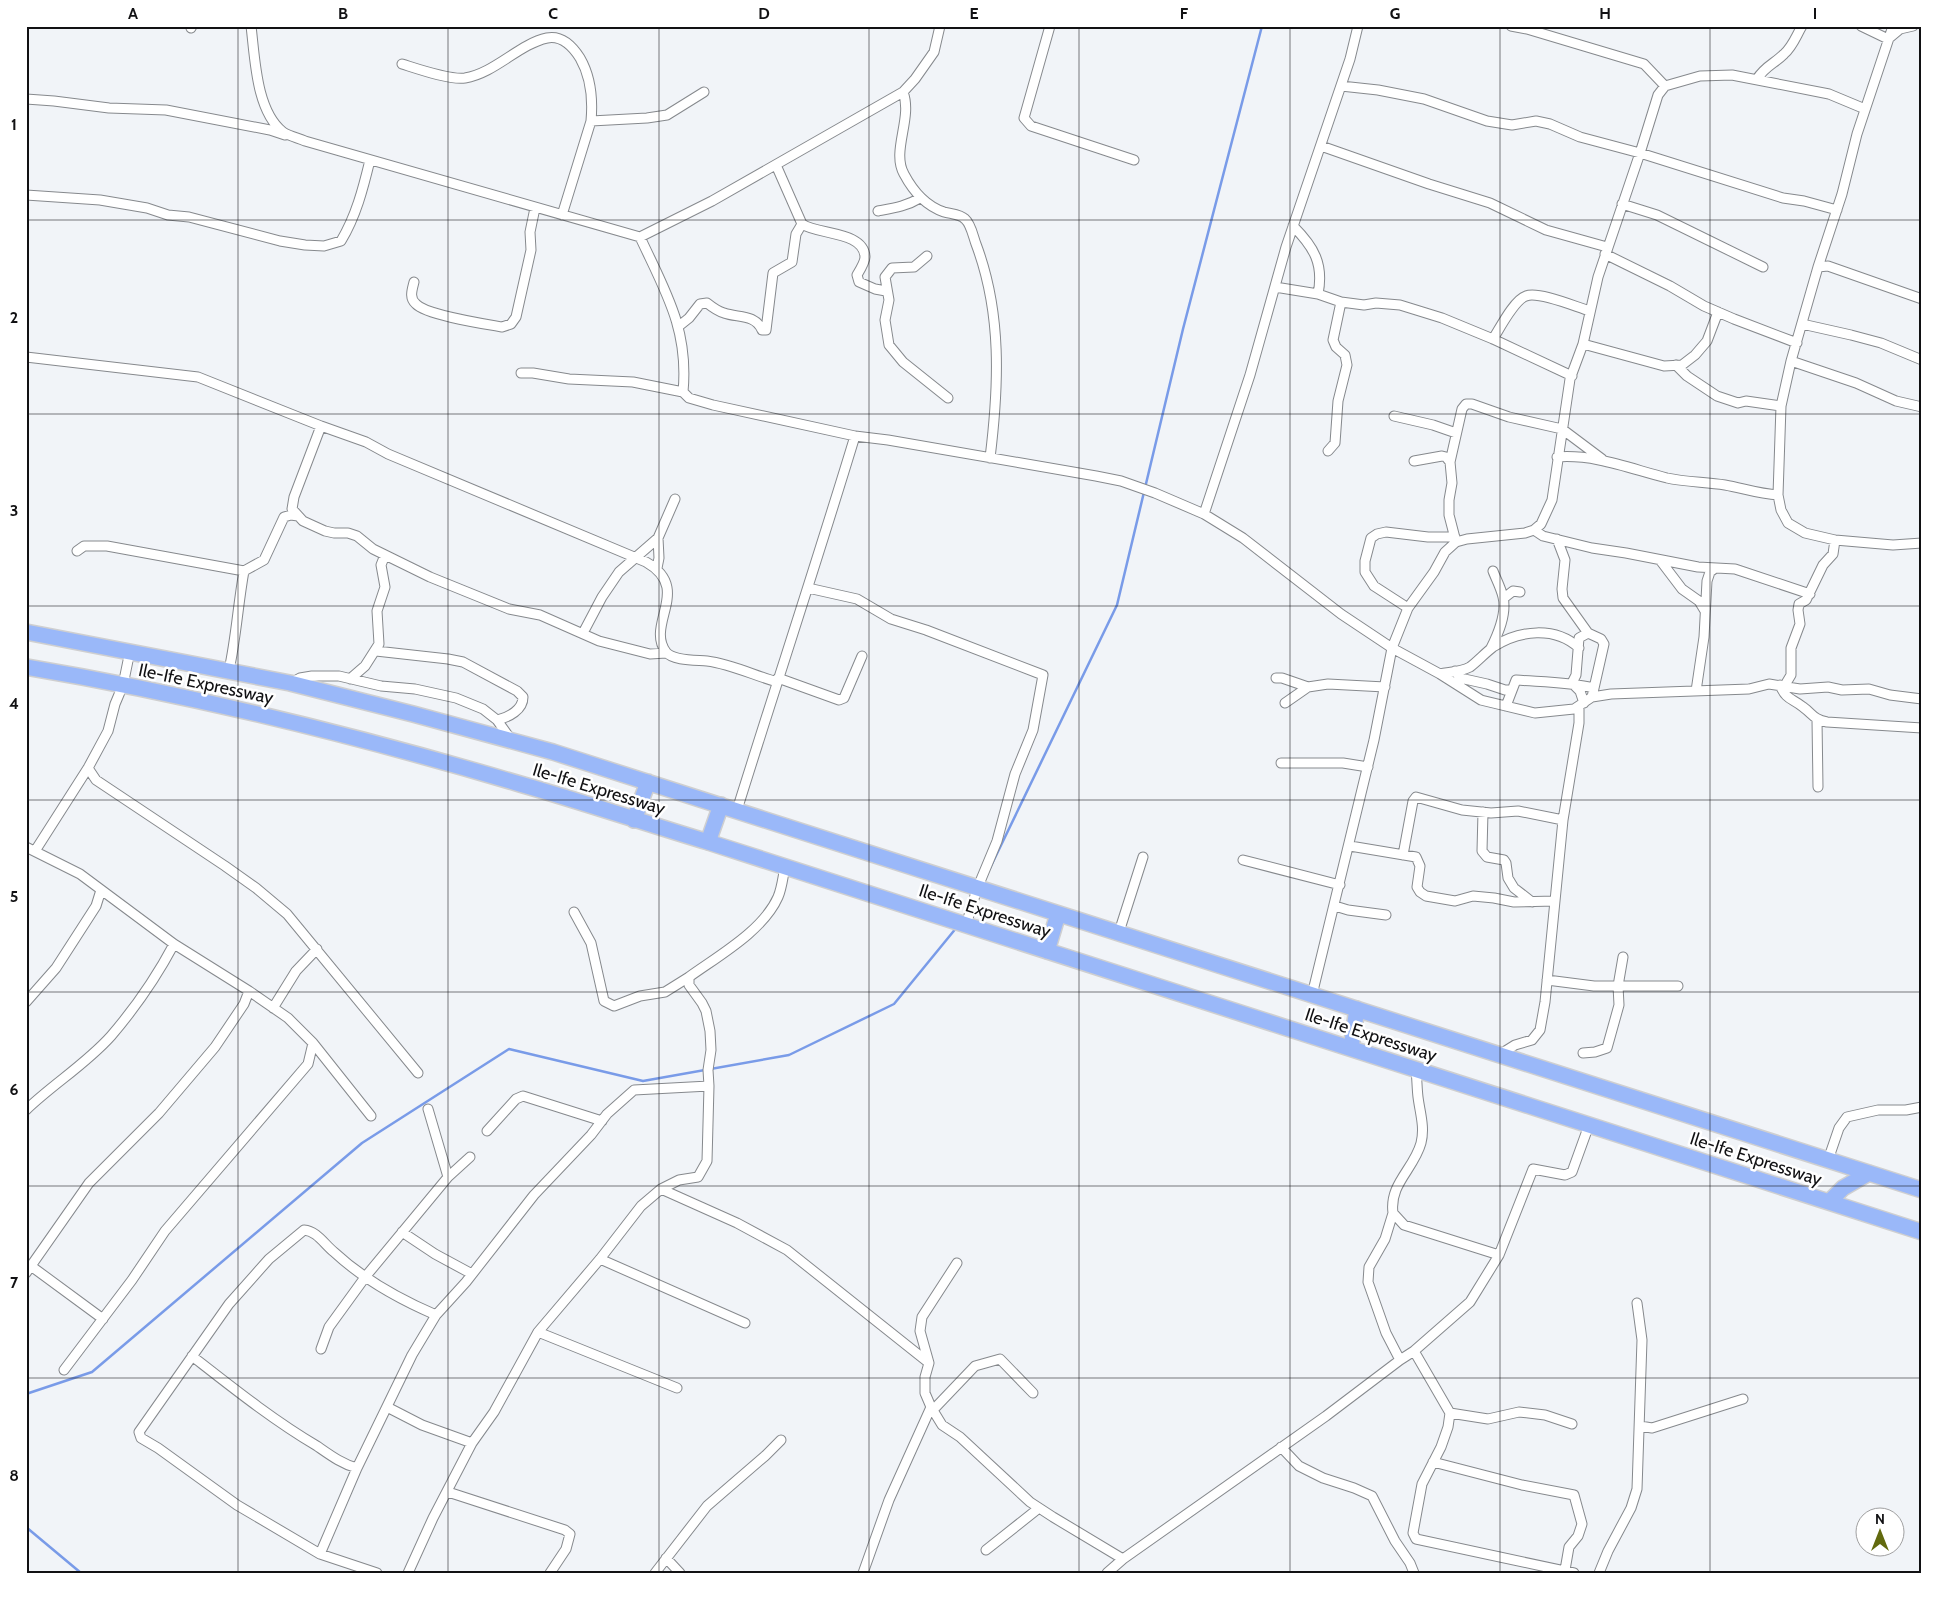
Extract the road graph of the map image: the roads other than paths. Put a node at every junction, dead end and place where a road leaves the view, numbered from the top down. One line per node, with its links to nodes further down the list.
1 (251, 26): 21 (street)
2 (940, 26): 17 (street)
3 (1050, 26): 25 (street)
4 (1358, 26): 14 (street)
5 (1511, 26): 10 (street)
6 (1802, 26): 13 (street)
7 (1861, 26): 11 (street)
8 (1893, 26): 11 (street)
9 (1913, 26): 11 (street)
10 (1549, 31): 15 (street)
11 (1888, 39): 19 (street)
12 (402, 64): 20 (street)
13 (1757, 80): 15 (street); 19 (street)
14 (1341, 86): 22 (street); 23 (street)
15 (1665, 86): 23 (street)
16 (704, 92): 20 (street)
17 (902, 92): 26 (street); 28 (street)
18 (26, 99): 21 (street)
19 (1865, 110): 31 (street)
20 (591, 121): 33 (street)
21 (305, 142): 24 (street)
22 (1321, 146): 35 (street); 37 (street)
23 (1640, 153): 29 (street); 31 (street)
24 (370, 160): 27 (street); 30 (street)
25 (1134, 160)
26 (776, 165): 34 (street); 36 (street)
27 (26, 195)
28 (920, 198): 32 (street); 71 (street)
29 (1622, 204): 37 (street); 39 (street)
30 (535, 208): 33 (street); 41 (street)
31 (1837, 210): 40 (street)
32 (878, 211)
33 (562, 215): 36 (street)
34 (802, 224): 43 (street); 50 (street)
35 (1294, 226): 42 (street); 44 (street)
36 (640, 237): 50 (street)
37 (1606, 250): 47 (street); 48 (street)
38 (927, 256): 43 (street)
39 (1763, 267)
40 (1818, 267): 45 (street); 49 (street)
41 (414, 282)
42 (1275, 287): 44 (street); 77 (street)
43 (886, 292): 61 (street)
44 (1318, 294): 46 (street)
45 (1921, 298)
46 (1341, 302): 51 (street); 69 (street)
47 (1590, 312): 51 (street); 53 (street)
48 (1718, 312): 52 (street); 57 (street)
49 (1802, 324): 52 (street); 55 (street)
50 (679, 326): 60 (street)
51 (1493, 339): 59 (street)
52 (1797, 343): 56 (street)
53 (1584, 344): 57 (street); 59 (street)
54 (26, 357): 65 (street)
55 (1922, 360)
56 (1791, 361): 62 (street); 63 (street)
57 (1676, 365): 62 (street)
58 (522, 373): 60 (street)
59 (1572, 376): 66 (street)
60 (683, 392): 68 (street)
61 (948, 398)
62 (1781, 406): 75 (street)
63 (1922, 407)
64 (1394, 416): 67 (street)
65 (321, 426): 78 (street); 89 (street)
66 (1562, 429): 67 (street); 70 (street); 72 (street)
67 (1456, 433): 74 (street)
68 (854, 436): 71 (street); 95 (street)
69 (1328, 451)
70 (1558, 457): 72 (street); 79 (street)
71 (990, 458): 77 (street)
72 (1602, 460): 75 (street)
73 (1414, 461): 74 (street)
74 (1450, 462): 83 (street)
75 (1778, 495): 84 (street)
76 (675, 499): 81 (street)
77 (1204, 514): 104 (street)
78 (298, 516): 88 (street); 93 (street)
79 (1534, 530): 82 (street); 83 (street)
80 (1434, 537): 83 (street); 87 (street); 99 (street)
81 (658, 538): 89 (street); 91 (street)
82 (1557, 538): 90 (street); 103 (street)
83 (1455, 540): 87 (street)
84 (1835, 540): 85 (street); 97 (street)
85 (1922, 542)
86 (76, 551): 93 (street)
87 (1445, 552): 99 (street)
88 (385, 555): 102 (street); 108 (street)
89 (636, 558): 91 (street); 102 (street)
90 (1660, 560): 92 (street); 100 (street)
91 (656, 568): 109 (street)
92 (1714, 568): 97 (street); 100 (street)
93 (244, 571): 113 (street)
94 (1493, 571): 98 (street)
95 (808, 588): 118 (street); 156 (street)
96 (1520, 592): 98 (street)
97 (1810, 594): 123 (street)
98 (1504, 598): 105 (street)
99 (1408, 608): 104 (street)
100 (1706, 613): 128 (street)
101 (26, 632): 107 (highway, Ile-Ife Expressway)
102 (583, 632): 109 (street)
103 (1588, 633): 106 (street); 126 (street)
104 (1392, 648): 115 (street); 125 (street)
105 (1491, 648): 106 (street); 114 (street)
106 (1579, 648): 121 (street)
107 (130, 651): 113 (highway, Ile-Ife Expressway); 122 (street)
108 (376, 651): 111 (street); 134 (street)
109 (666, 652): 118 (street)
110 (862, 656): 118 (street)
111 (365, 666): 117 (street); 119 (street)
112 (26, 667): 122 (highway, Ile-Ife Expressway)
113 (229, 670): 120 (highway, Ile-Ife Expressway)
114 (1455, 671): 115 (street); 127 (street)
115 (1440, 674): 133 (street)
116 (1276, 678): 124 (street)
117 (350, 679): 119 (street); 120 (street)
118 (777, 680): 144 (street)
119 (367, 682): 134 (street)
120 (290, 683): 137 (highway, Ile-Ife Expressway)
121 (1572, 683): 126 (street); 127 (street); 132 (street)
122 (123, 685): 140 (street); 146 (highway, Ile-Ife Expressway)
123 (1782, 685): 128 (street); 130 (street); 135 (street)
124 (1308, 687): 125 (street); 131 (street)
125 (1385, 687): 139 (street)
126 (1594, 688): 129 (street)
127 (1512, 690): 133 (street)
128 (1696, 691): 129 (street)
129 (1592, 697): 132 (street)
130 (1922, 699)
131 (1285, 703)
132 (1582, 705): 133 (street); 147 (street)
133 (1506, 706)
134 (497, 720): 137 (street)
135 (1816, 720): 136 (street); 142 (street)
136 (1922, 728)
137 (512, 741): 141 (highway, Ile-Ife Expressway)
138 (1282, 764): 139 (street)
139 (1368, 767): 149 (street)
140 (88, 768): 150 (street); 167 (street)
141 (648, 782): 143 (highway, Ile-Ife Expressway); 146 (highway)
142 (1818, 787)
143 (720, 805): 144 (highway, Ile-Ife Expressway); 148 (highway)
144 (737, 810): 156 (highway, Ile-Ife Expressway)
145 (1483, 812): 147 (street); 151 (street); 159 (street)
146 (634, 820): 148 (highway, Ile-Ife Expressway)
147 (1563, 820): 158 (street)
148 (708, 842): 154 (highway, Ile-Ife Expressway)
149 (1350, 846): 151 (street); 155 (street)
150 (29, 850): 157 (street)
151 (1403, 855): 159 (street)
152 (1143, 857): 165 (street)
153 (1243, 860): 155 (street)
154 (785, 867): 164 (highway, Ile-Ife Expressway); 170 (street)
155 (1340, 885): 160 (street)
156 (978, 889): 162 (highway, Ile-Ife Expressway); 164 (street)
157 (101, 890): 166 (street); 176 (street)
158 (1555, 901): 159 (street); 171 (street)
159 (1532, 902)
160 (1334, 906): 163 (street); 175 (street)
161 (574, 912): 170 (street)
162 (1058, 914): 165 (highway, Ile-Ife Expressway); 168 (highway)
163 (1386, 915)
164 (966, 925): 168 (highway, Ile-Ife Expressway)
165 (1119, 932): 175 (highway, Ile-Ife Expressway)
166 (174, 944): 174 (street); 188 (street)
167 (317, 949): 177 (street); 184 (street)
168 (1047, 951): 180 (highway, Ile-Ife Expressway)
169 (1623, 957): 172 (street)
170 (689, 977): 185 (street)
171 (1548, 980): 172 (street); 182 (street)
172 (1618, 986): 173 (street); 181 (street)
173 (1678, 986)
174 (249, 991): 177 (street); 206 (street)
175 (1312, 995): 178 (highway, Ile-Ife Expressway)
176 (26, 1002)
177 (273, 1008): 179 (street)
178 (1357, 1010): 180 (highway); 182 (highway, Ile-Ife Expressway)
179 (314, 1043): 189 (street); 211 (street)
180 (1351, 1048): 183 (highway, Ile-Ife Expressway)
181 (1584, 1054)
182 (1499, 1055): 194 (highway, Ile-Ife Expressway)
183 (1416, 1070): 191 (highway, Ile-Ife Expressway); 200 (street)
184 (418, 1073)
185 (709, 1086): 190 (street); 197 (street)
186 (1922, 1107): 194 (street)
187 (428, 1109): 196 (street)
188 (26, 1110)
189 (371, 1116)
190 (602, 1120): 192 (street); 207 (street)
191 (1588, 1125): 199 (highway, Ile-Ife Expressway); 203 (street)
192 (487, 1131)
193 (470, 1157): 196 (street)
194 (1828, 1160): 195 (highway, Ile-Ife Expressway)
195 (1869, 1173): 198 (highway, Ile-Ife Expressway); 199 (highway)
196 (448, 1177): 201 (street)
197 (661, 1189): 204 (street); 218 (street)
198 (1922, 1190)
199 (1829, 1202): 202 (highway, Ile-Ife Expressway)
200 (1393, 1212): 203 (street); 217 (street)
201 (402, 1232): 207 (street); 208 (street)
202 (1922, 1232)
203 (1499, 1255): 215 (street)
204 (600, 1259): 212 (street); 213 (street)
205 (957, 1264): 218 (street)
206 (29, 1270): 211 (street)
207 (472, 1274): 210 (street)
208 (366, 1276): 210 (street); 214 (street); 216 (street)
209 (1637, 1303): 227 (street)
210 (436, 1315): 223 (street)
211 (103, 1319): 219 (street)
212 (745, 1323)
213 (538, 1332): 220 (street); 229 (street)
214 (320, 1349)
215 (1414, 1351): 217 (street); 225 (street)
216 (192, 1356): 232 (street); 236 (street)
217 (1400, 1360): 230 (street)
218 (929, 1363): 224 (street)
219 (64, 1370)
220 (677, 1388)
221 (1033, 1393): 224 (street)
222 (1743, 1399): 227 (street)
223 (387, 1407): 229 (street); 232 (street)
224 (932, 1408): 234 (street); 245 (street)
225 (1450, 1413): 226 (street); 231 (street)
226 (1572, 1424)
227 (1640, 1426): 248 (street)
228 (781, 1440): 237 (street)
229 (472, 1443): 233 (street)
230 (1282, 1447): 238 (street); 247 (street)
231 (1433, 1462): 239 (street); 239 (street)
232 (357, 1468): 236 (street)
233 (448, 1492): 241 (street); 242 (street)
234 (1039, 1508): 235 (street); 238 (street)
235 (986, 1550)
236 (320, 1554): 240 (street)
237 (666, 1558): 243 (street); 244 (street)
238 (1123, 1559): 246 (street)
239 (1570, 1572)
240 (377, 1573)
241 (408, 1573)
242 (550, 1573)
243 (655, 1573)
244 (680, 1573)
245 (863, 1573)
246 (1107, 1573)
247 (1414, 1573)
248 (1599, 1573)

